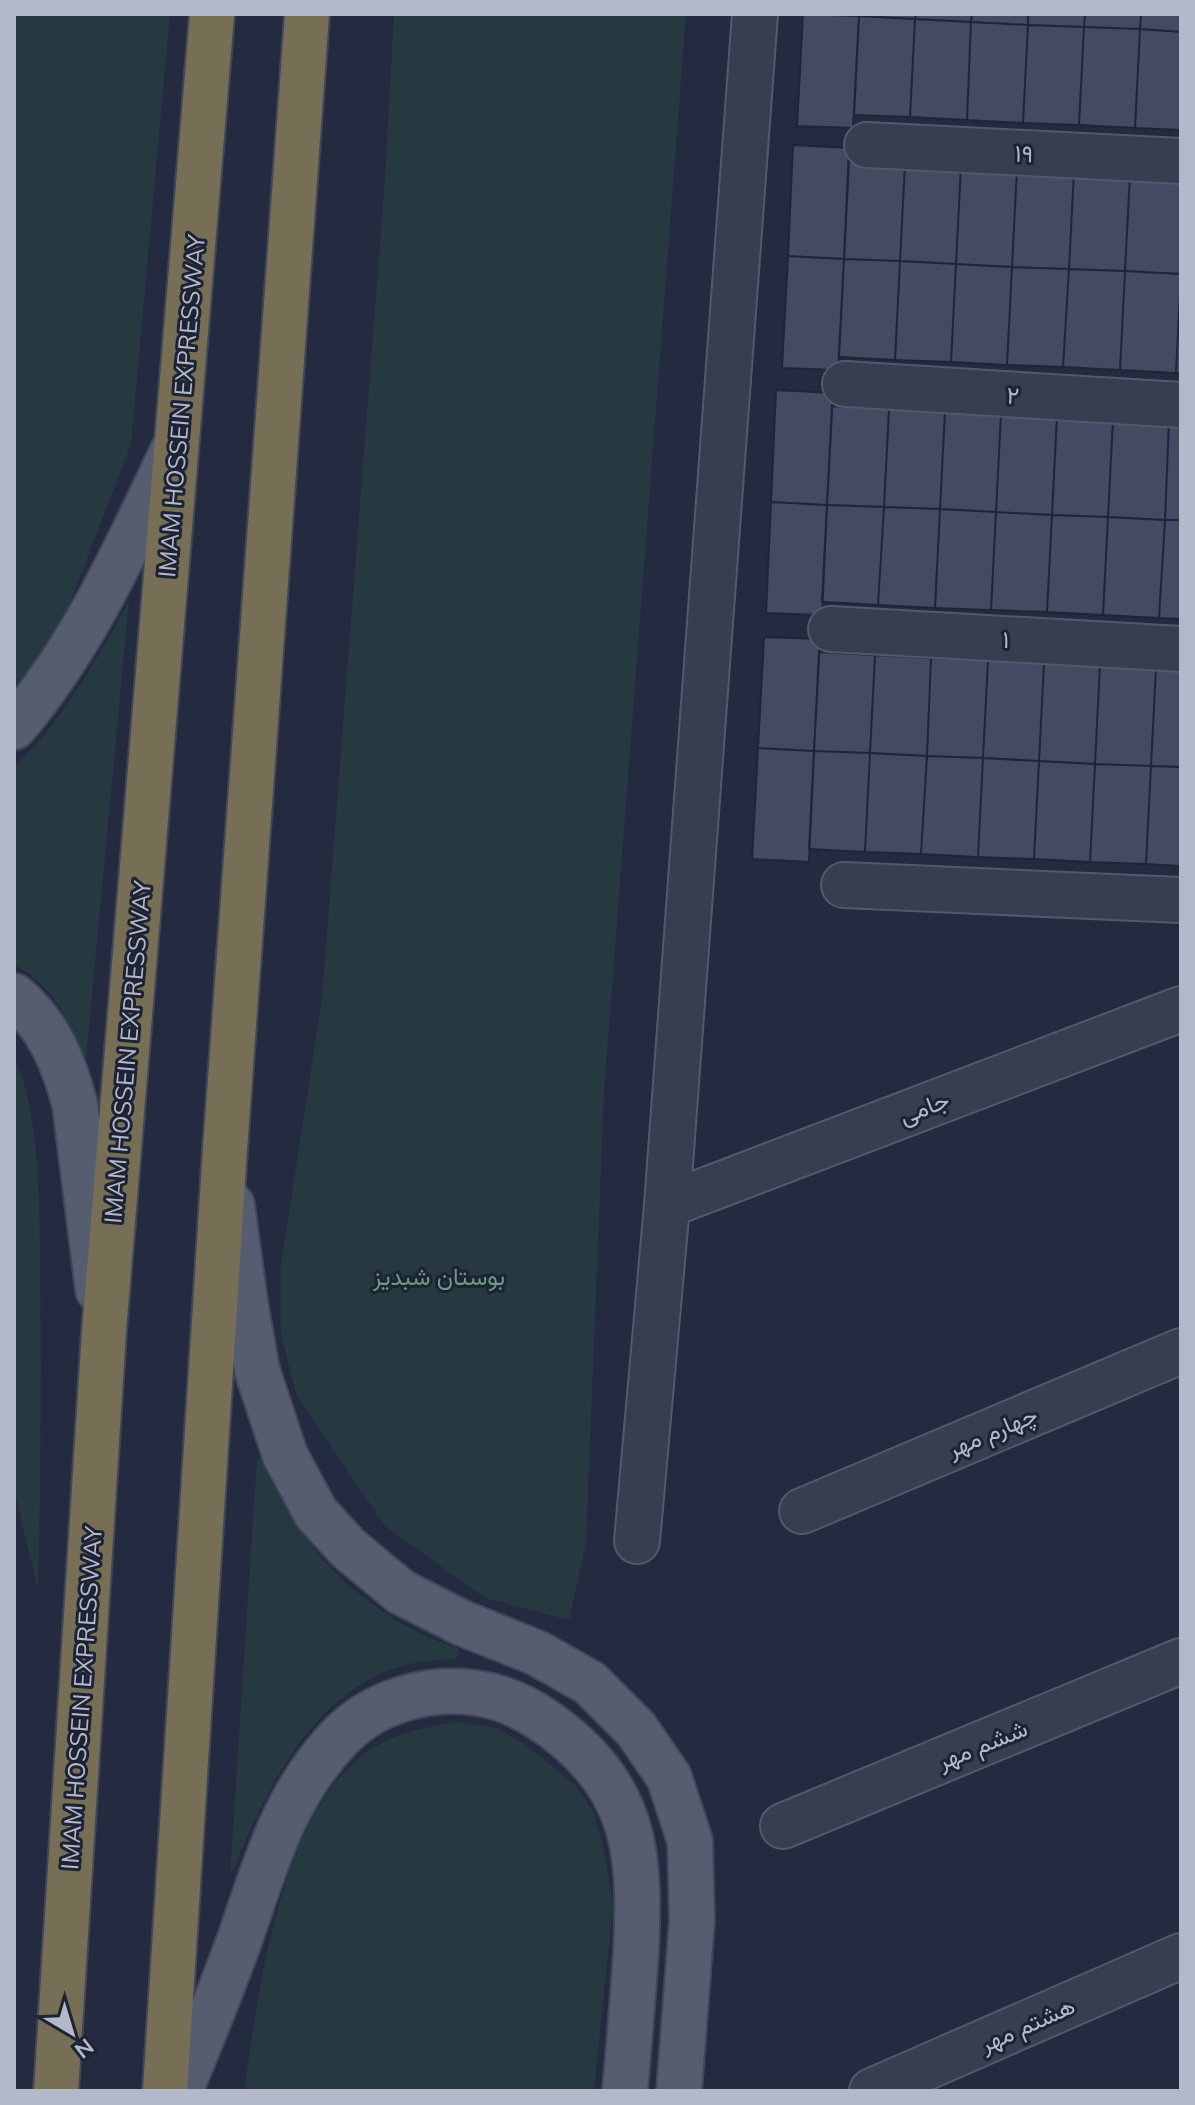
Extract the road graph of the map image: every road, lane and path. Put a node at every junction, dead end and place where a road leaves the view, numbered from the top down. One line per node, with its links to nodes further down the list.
1 (212, 14): 8 (highway, IMAM HOSSEIN EXPRESSWAY)
2 (307, 14): 16 (highway)
3 (755, 14): 17 (street)
4 (867, 145): 5 (street, ۱۹)
5 (1181, 161)
6 (845, 384): 7 (street, ۲)
7 (1181, 405)
8 (179, 438): 11 (main road); 18 (highway, IMAM HOSSEIN EXPRESSWAY)
9 (831, 629): 10 (street, ۱)
10 (1181, 649)
11 (14, 727)
12 (844, 885): 13 (street)
13 (1181, 900)
14 (14, 996): 18 (main road)
15 (1181, 1009): 17 (street, جامی)
16 (225, 1149): 26 (highway); 29 (main road)
17 (667, 1205): 21 (street)
18 (104, 1331): 25 (highway, IMAM HOSSEIN EXPRESSWAY)
19 (1181, 1351): 20 (street, چهارم مهر)
20 (802, 1511)
21 (637, 1541)
22 (1181, 1661): 23 (street, ششم مهر)
23 (783, 1826)
24 (1181, 1956): 30 (street, هشتم مهر)
25 (56, 2091)
26 (165, 2091)
27 (180, 2091): 28 (main road)
28 (625, 2091)
29 (679, 2091)
30 (872, 2091)

